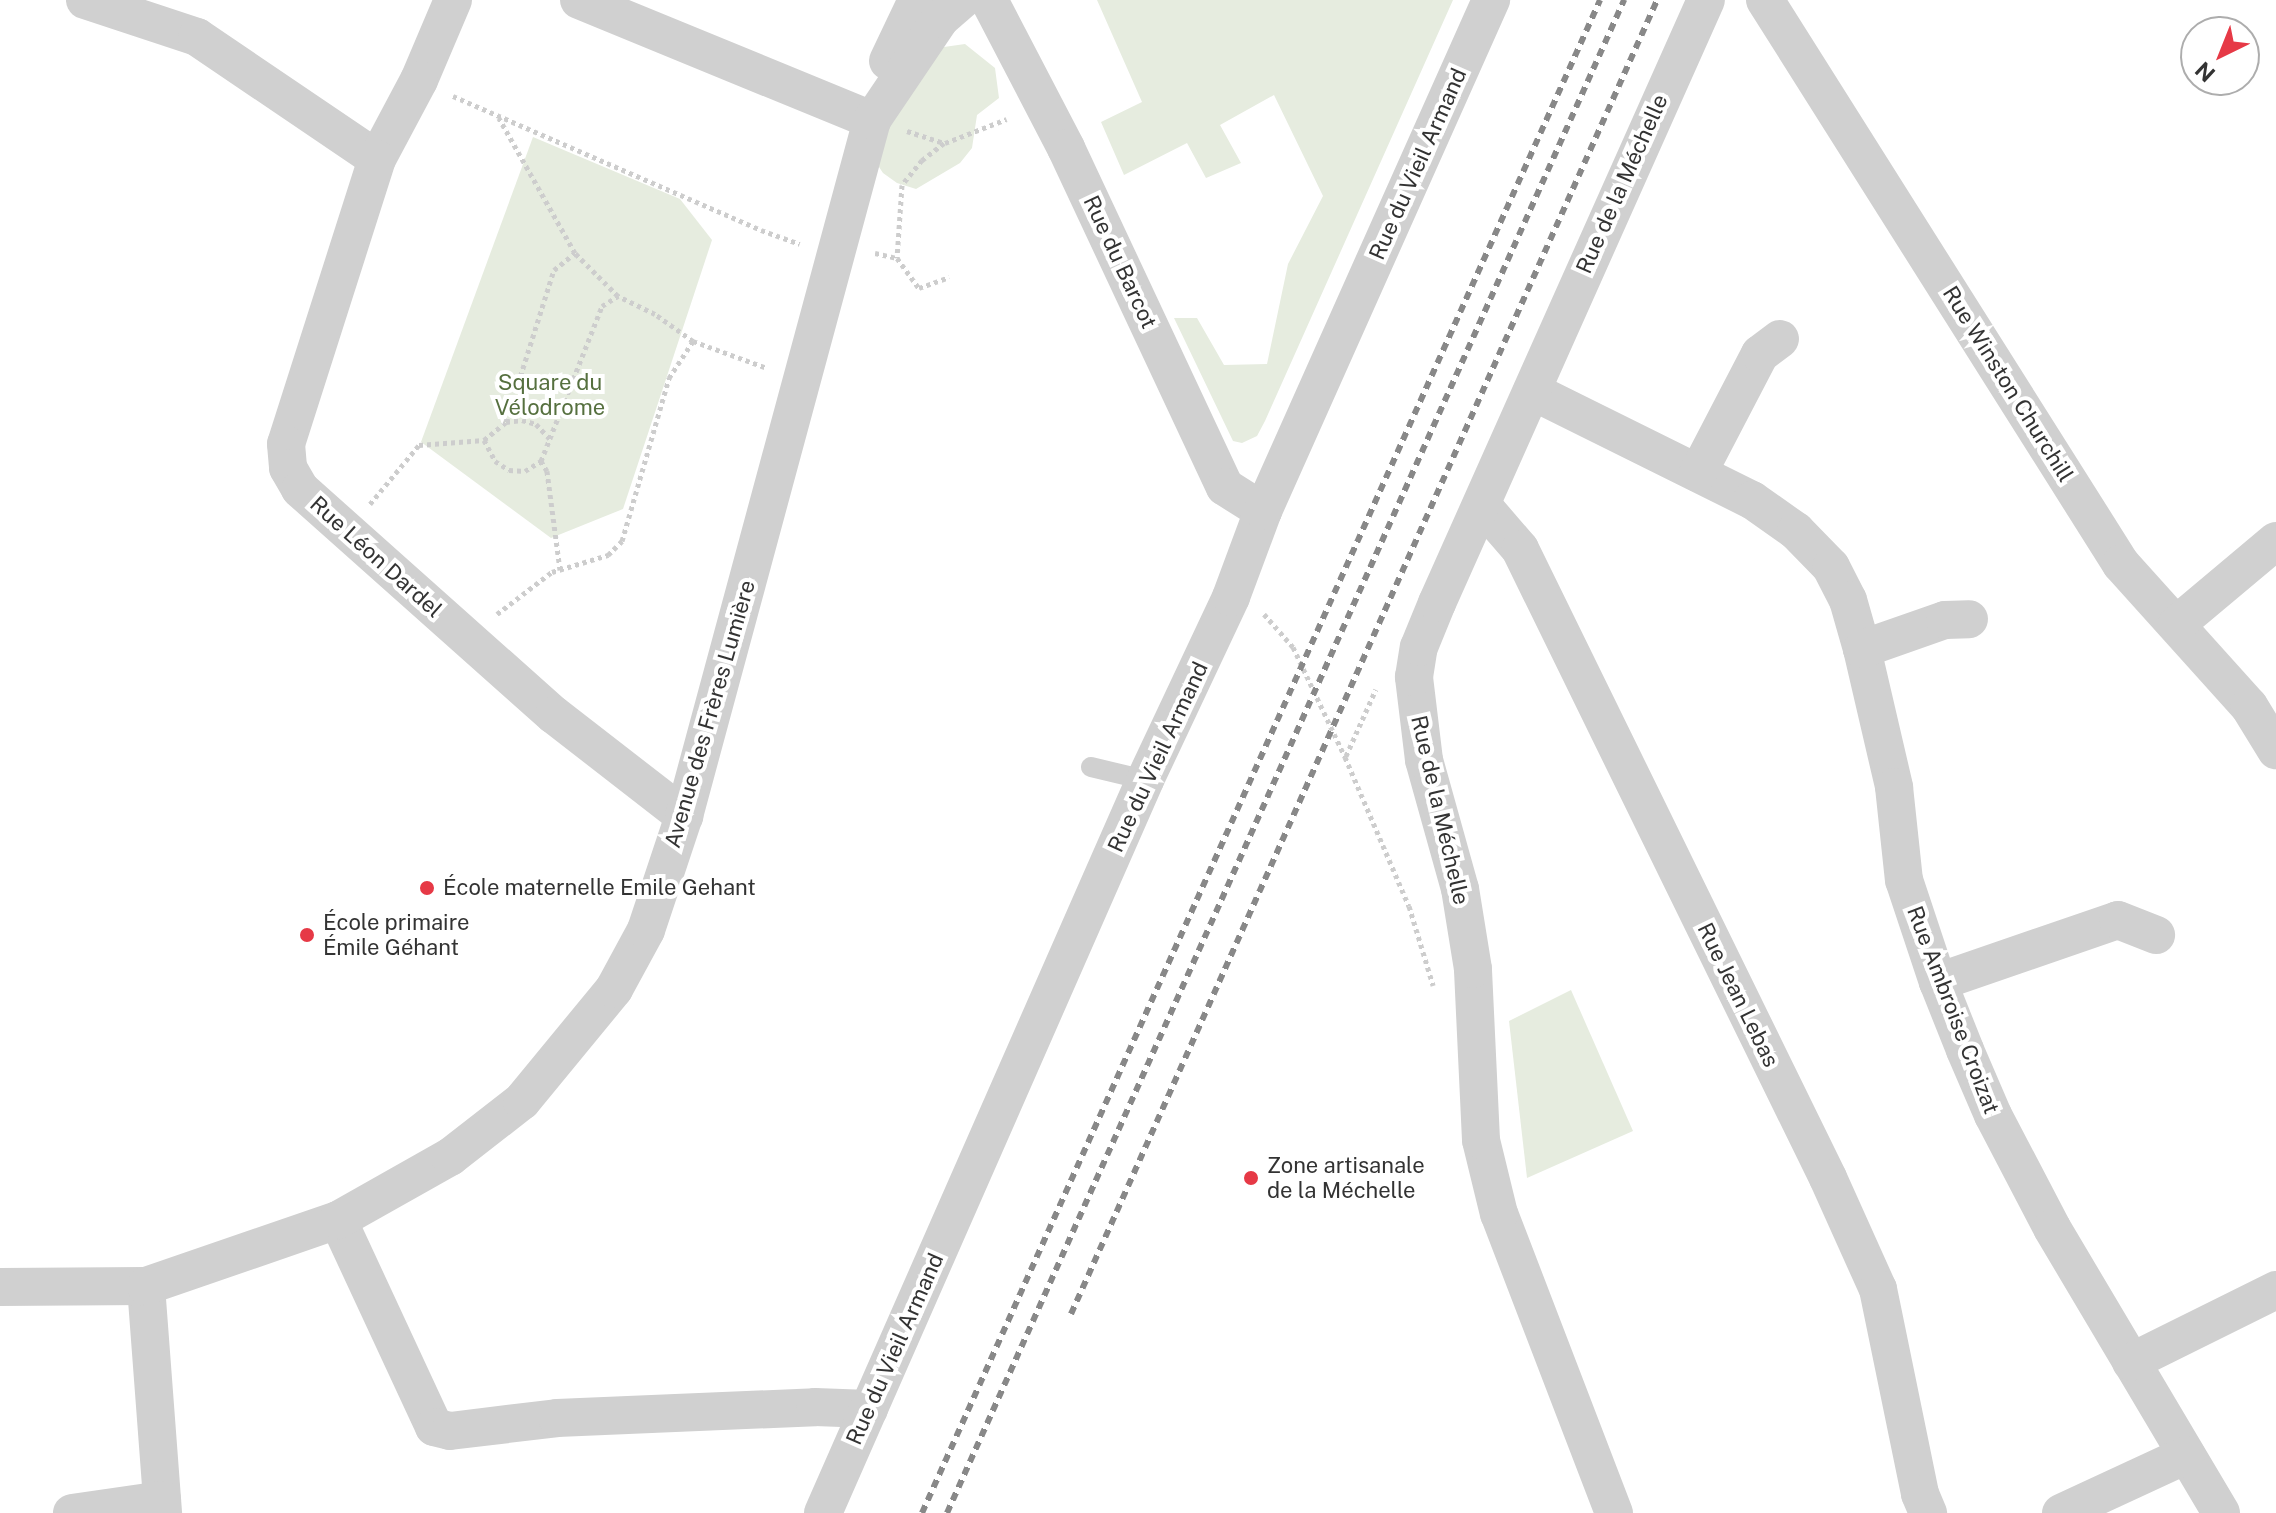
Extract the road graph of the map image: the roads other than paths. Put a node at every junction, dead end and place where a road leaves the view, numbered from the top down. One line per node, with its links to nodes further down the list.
1 (85, 0): 11 (street)
2 (453, 0): 11 (street, Rue Léon Dardel)
3 (579, 0): 10 (street)
4 (917, 0): 10 (street)
5 (962, 0): 10 (street, Avenue des Frères Lumière)
6 (989, 0): 16 (street, Rue du Barcot)
7 (1491, 0): 16 (street, Rue du Vieil Armand)
8 (1706, 0): 13 (street, Rue de la Méchelle)
9 (1765, 0): 19 (street, Rue Winston Churchill)
10 (872, 120): 24 (street, Avenue des Frères Lumière)
11 (377, 159): 24 (street, Rue Léon Dardel)
12 (1780, 339): 14 (street)
13 (1532, 391): 14 (street, Rue Ambroise Croizat); 15 (street, Rue de la Méchelle)
14 (1698, 473): 20 (street, Rue Ambroise Croizat)
15 (1482, 505): 37 (street, Rue de la Méchelle); 38 (street, Rue Jean Lebas)
16 (1263, 511): 23 (street, Rue du Vieil Armand)
17 (2276, 541): 19 (street)
18 (1969, 619): 20 (street)
19 (2177, 624): 21 (street, Rue Winston Churchill)
20 (1862, 649): 26 (street, Rue Ambroise Croizat)
21 (2276, 750)
22 (1091, 767): 23 (lane)
23 (1145, 780): 32 (street, Rue du Vieil Armand)
24 (684, 816): 27 (street, Avenue des Frères Lumière)
25 (2156, 935): 26 (street)
26 (1938, 982): 31 (street, Rue Ambroise Croizat)
27 (338, 1220): 28 (street, Avenue des Frères Lumière); 32 (street)
28 (146, 1286): 29 (street, Avenue des Frères Lumière); 34 (street)
29 (0, 1287)
30 (2276, 1290): 31 (street)
31 (2131, 1362): 33 (street, Rue Ambroise Croizat)
32 (869, 1409): 36 (street, Rue du Vieil Armand)
33 (2186, 1455): 39 (street); 40 (street, Rue Ambroise Croizat)
34 (163, 1507): 35 (street)
35 (72, 1513)
36 (823, 1513)
37 (1614, 1513)
38 (1928, 1513)
39 (2061, 1513)
40 (2221, 1513)

